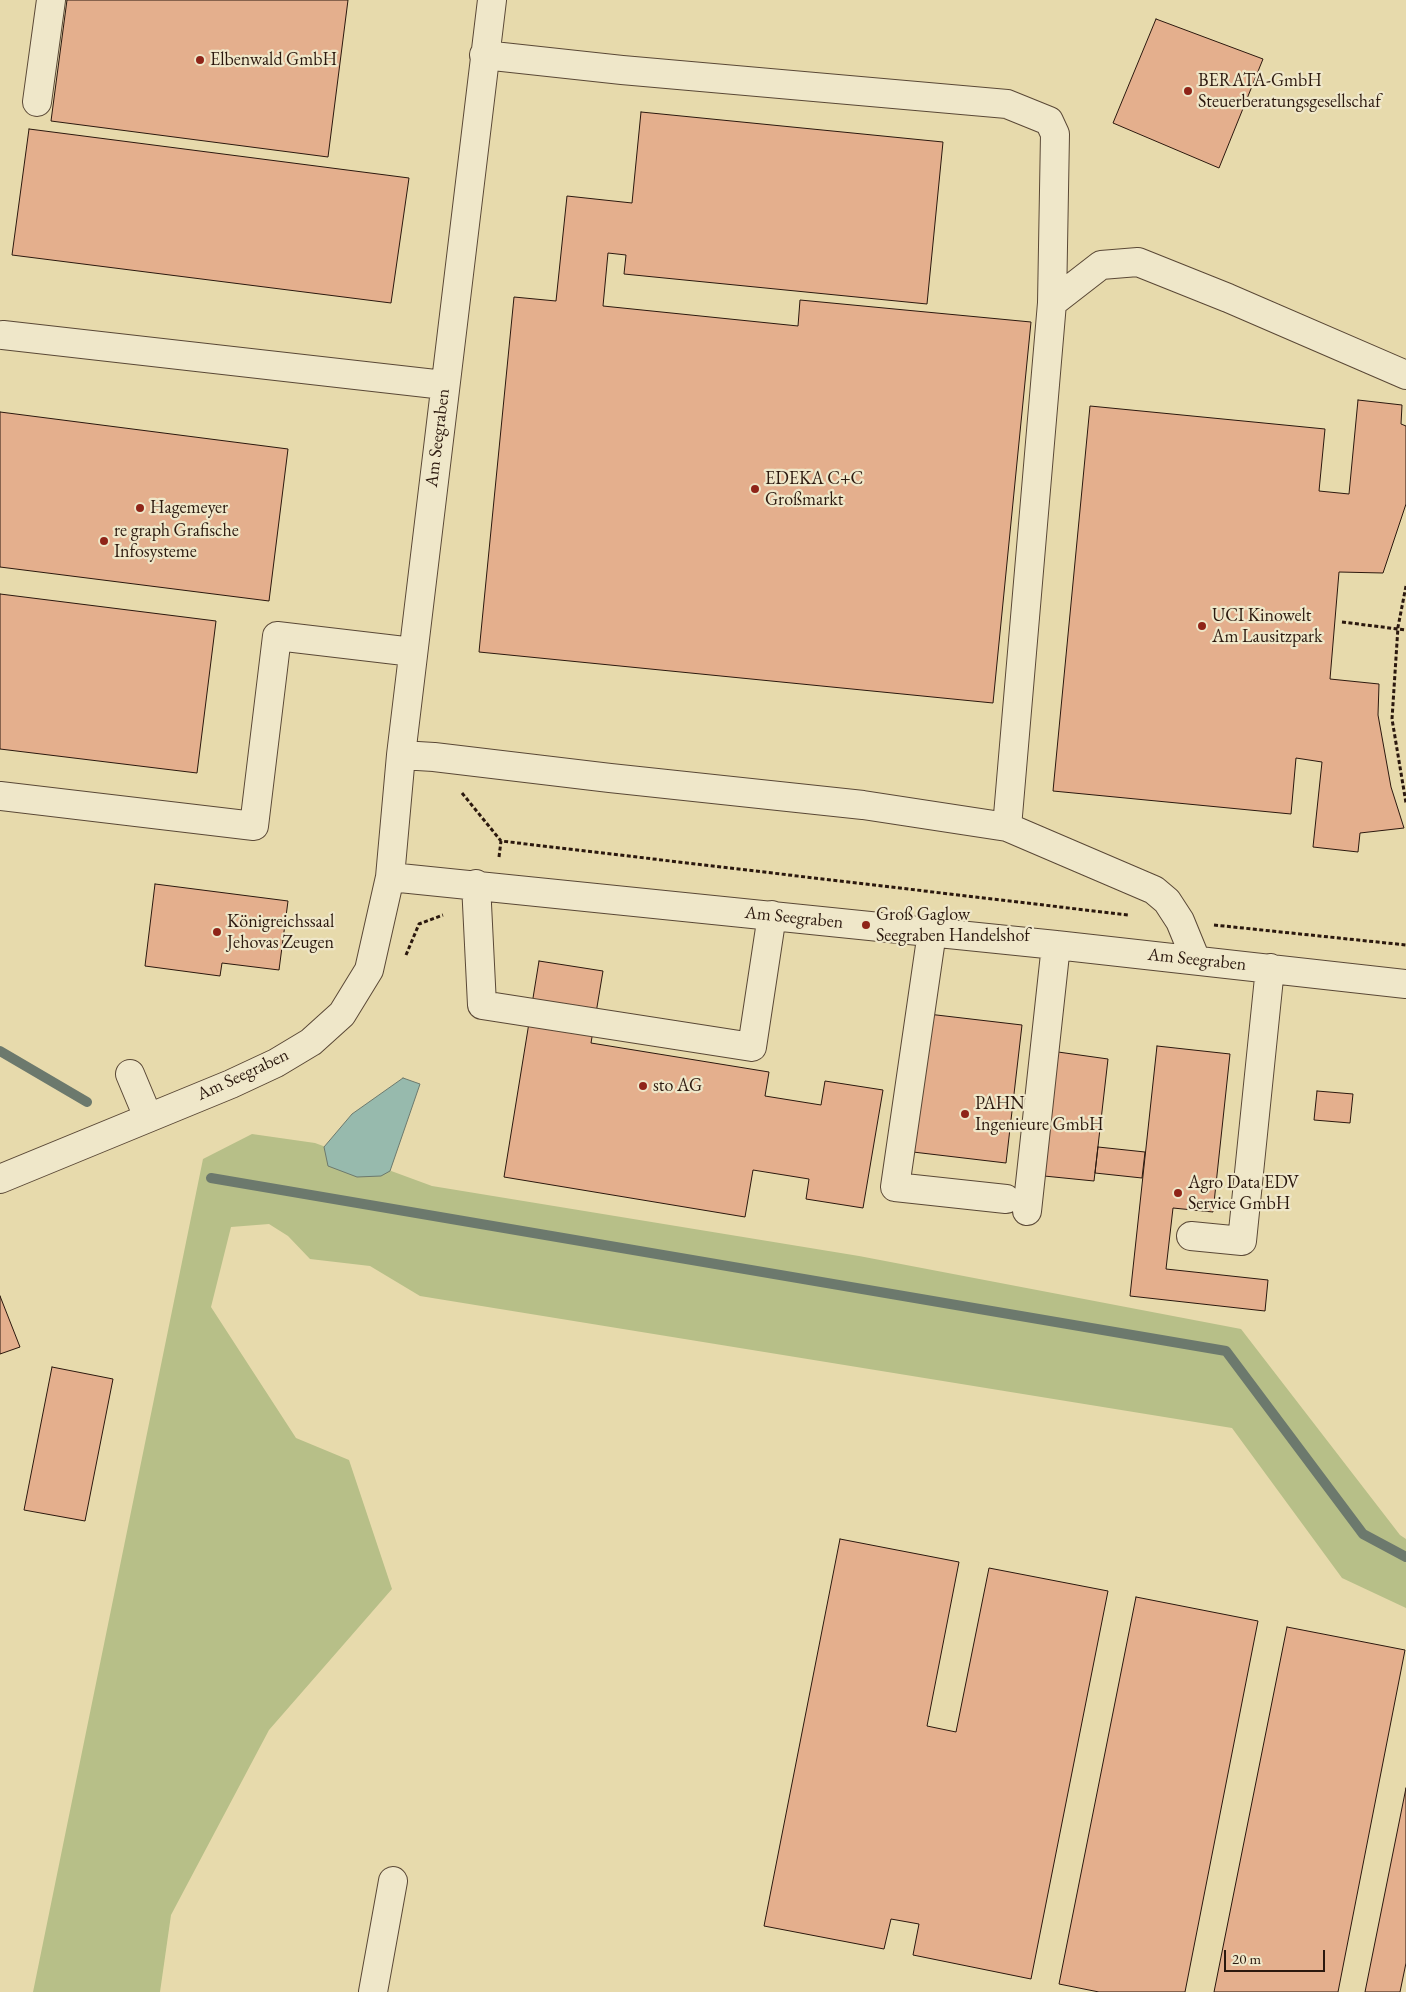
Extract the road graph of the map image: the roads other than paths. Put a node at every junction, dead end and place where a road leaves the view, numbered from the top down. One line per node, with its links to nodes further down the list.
1 (51, 0): 4 (street)
2 (492, 0): 3 (street, Am Seegraben)
3 (484, 55): 5 (street); 8 (street, Am Seegraben)
4 (37, 102)
5 (1052, 303): 7 (street); 12 (street)
6 (3, 335): 8 (street)
7 (1406, 375)
8 (444, 385): 9 (street, Am Seegraben)
9 (413, 652): 10 (street, Am Seegraben); 11 (street)
10 (400, 755): 12 (street); 13 (street, Am Seegraben)
11 (0, 796)
12 (1008, 827): 18 (street)
13 (390, 876): 14 (street, Am Seegraben); 22 (street, Am Seegraben)
14 (476, 884): 15 (street, Am Seegraben); 15 (street)
15 (772, 915): 16 (street, Am Seegraben)
16 (932, 932): 17 (street, Am Seegraben); 17 (street)
17 (1056, 945): 18 (street, Am Seegraben)
18 (1196, 960): 19 (street, Am Seegraben)
19 (1270, 968): 20 (street, Am Seegraben); 24 (street)
20 (1406, 984)
21 (130, 1074): 22 (street)
22 (148, 1118): 23 (street, Am Seegraben)
23 (0, 1179)
24 (1191, 1236)
25 (392, 1880): 26 (street)
26 (373, 1992)

